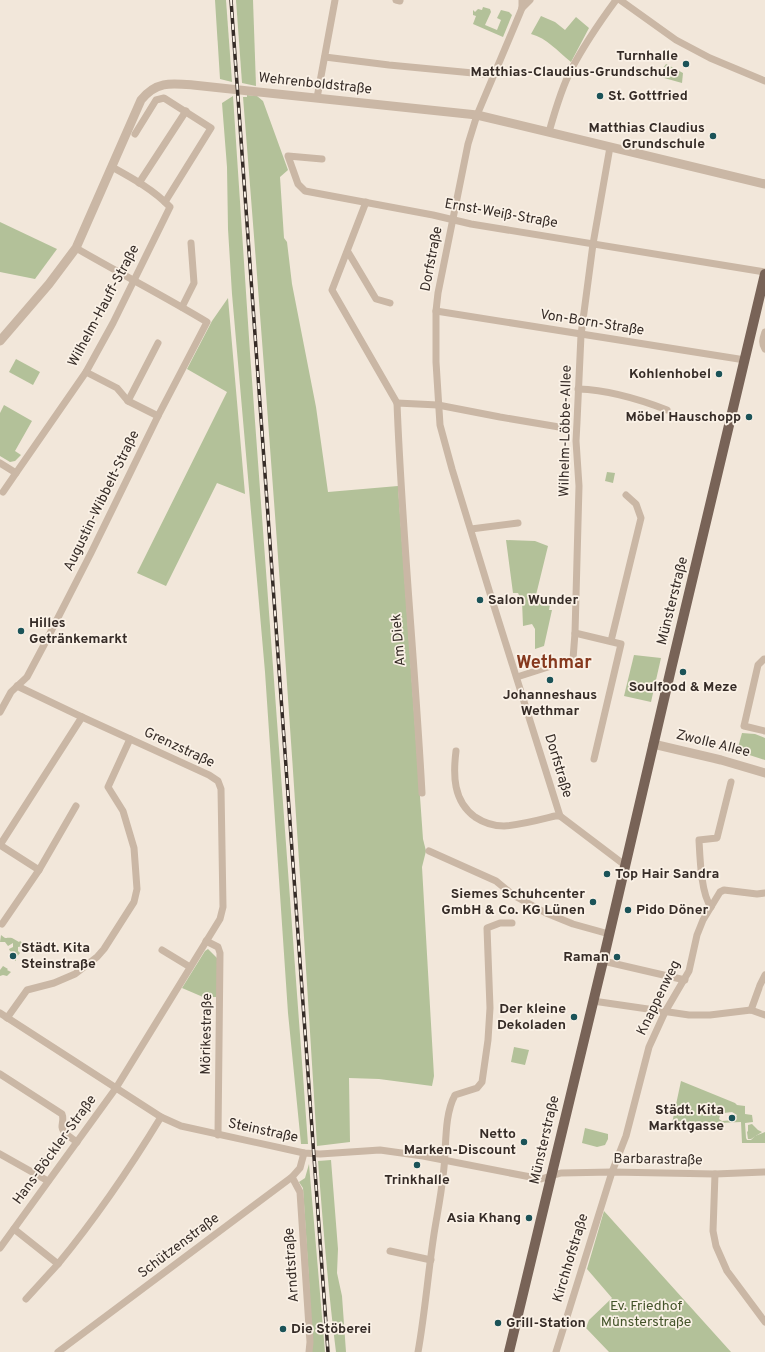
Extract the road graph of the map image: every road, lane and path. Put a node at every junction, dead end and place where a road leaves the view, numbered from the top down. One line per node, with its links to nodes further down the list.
1 (335, 0): 7 (street)
2 (522, 0): 6 (street, Dorfstraße)
3 (530, 0): 6 (street)
4 (616, 0): 13 (street)
5 (620, 0): 9 (street)
6 (522, 8): 8 (street, Dorfstraße)
7 (325, 57): 8 (street); 10 (street)
8 (494, 75): 12 (street, Dorfstraße)
9 (765, 81)
10 (318, 98): 12 (street, Wehrenboldstraße); 17 (street, Wehrenboldstraße)
11 (186, 111): 14 (street); 18 (street); 20 (street)
12 (477, 115): 13 (street, Wehrenboldstraße); 22 (street, Dorfstraße)
13 (549, 132): 15 (street, Wehrenboldstraße)
14 (135, 134)
15 (610, 147): 19 (street, Wehrenboldstraße); 24 (street, Wilhelm-Löbbe-Allee)
16 (322, 159): 21 (street, Ernst-Weiß-Straße)
17 (112, 167): 18 (street); 25 (street, Wehrenboldstraße)
18 (139, 183): 20 (street)
19 (765, 184)
20 (165, 202): 28 (street, Wilhelm-Hauff-Straße)
21 (366, 202): 22 (street, Ernst-Weiß-Straße); 26 (street)
22 (453, 220): 24 (street, Ernst-Weiß-Straße); 31 (street, Dorfstraße)
23 (191, 243): 30 (street)
24 (593, 244): 27 (street, Ernst-Weiß-Straße); 33 (street, Wilhelm-Löbbe-Allee)
25 (76, 248): 28 (street, Augustin-Wibbelt-Straße); 34 (street, Wehrenboldstraße)
26 (348, 252): 29 (street); 41 (street)
27 (765, 273): 37 (main road, Münsterstraße)
28 (133, 281): 30 (street, Augustin-Wibbelt-Straße); 38 (street, Wilhelm-Hauff-Straße)
29 (390, 303)
30 (182, 307): 44 (street, Augustin-Wibbelt-Straße)
31 (436, 311): 33 (street, Von-Born-Straße); 42 (street, Dorfstraße)
32 (765, 332): 36 (street)
33 (582, 335): 37 (street, Von-Born-Straße); 39 (street, Wilhelm-Löbbe-Allee)
34 (0, 341)
35 (158, 343): 40 (street)
36 (765, 348)
37 (745, 360): 61 (main road, Münsterstraße)
38 (86, 372): 40 (street); 47 (street, Wilhelm-Hauff-Straße)
39 (578, 389): 43 (street); 52 (street, Wilhelm-Löbbe-Allee)
40 (128, 401): 44 (street)
41 (397, 402): 42 (street); 66 (street, Am Diek)
42 (438, 405): 45 (street); 51 (street, Dorfstraße)
43 (667, 410)
44 (158, 416): 56 (street, Augustin-Wibbelt-Straße)
45 (565, 428)
46 (0, 463): 47 (street)
47 (16, 473): 48 (street, Wilhelm-Hauff-Straße)
48 (3, 492)
49 (626, 495): 53 (street)
50 (518, 523): 51 (street)
51 (471, 529): 55 (street, Dorfstraße)
52 (575, 633): 53 (street); 55 (street, Wilhelm-Löbbe-Allee)
53 (611, 641): 63 (street)
54 (765, 659): 59 (street)
55 (517, 677): 68 (street, Dorfstraße)
56 (17, 686): 57 (street, Augustin-Wibbelt-Straße); 58 (street, Grenzstraße)
57 (0, 712)
58 (82, 717): 60 (street, Grenzstraße); 69 (street)
59 (765, 731)
60 (130, 739): 78 (street, Grenzstraße); 89 (street)
61 (653, 744): 64 (street, Zwolle Allee); 71 (main road, Münsterstraße)
62 (456, 750): 68 (street)
63 (594, 759)
64 (765, 773)
65 (732, 782): 74 (street)
66 (422, 793)
67 (76, 806): 72 (street)
68 (560, 816): 71 (street, Dorfstraße)
69 (0, 845): 72 (street)
70 (429, 851): 77 (street)
71 (626, 866): 77 (main road, Münsterstraße)
72 (39, 870): 76 (street)
73 (765, 893): 74 (street, Knappenweg)
74 (711, 907): 83 (street, Knappenweg)
75 (512, 923): 97 (street)
76 (2, 924)
77 (609, 934): 80 (main road, Münsterstraße)
78 (206, 941): 81 (street, Grenzstraße); 93 (street, Mörikestraße)
79 (162, 950): 81 (street)
80 (603, 961): 83 (street); 84 (main road, Münsterstraße)
81 (190, 967): 91 (street, Grenzstraße)
82 (765, 975): 85 (street)
83 (685, 980): 86 (street, Knappenweg)
84 (593, 1001): 86 (street); 101 (main road, Münsterstraße)
85 (750, 1010): 86 (street); 88 (street)
86 (665, 1012): 98 (street, Knappenweg)
87 (0, 1013): 89 (street, Steinstraße)
88 (765, 1015)
89 (7, 1018): 91 (street, Steinstraße)
90 (0, 1074): 94 (street)
91 (116, 1088): 92 (street, Steinstraße); 94 (street, Hans-Böckler-Straße)
92 (161, 1117): 93 (street, Steinstraße); 108 (street)
93 (218, 1134): 95 (street, Steinstraße)
94 (77, 1142): 103 (street, Hans-Böckler-Straße)
95 (304, 1153): 97 (street, Steinstraße); 102 (street, Schützenstraße)
96 (0, 1154): 103 (street)
97 (445, 1160): 101 (street, Steinstraße); 107 (street)
98 (612, 1172): 100 (street, Barbarastraße); 101 (street, Barbarastraße); 115 (street, Kirchhofstraße)
99 (765, 1172): 100 (street, Barbarastraße)
100 (715, 1174): 110 (street)
101 (551, 1176): 114 (main road, Münsterstraße)
102 (292, 1177): 111 (street, Schützenstraße); 112 (street, Arndtstraße)
103 (48, 1181): 104 (street, Hans-Böckler-Straße)
104 (14, 1228): 105 (street, Hans-Böckler-Straße); 108 (street)
105 (0, 1246)
106 (390, 1251): 107 (street)
107 (430, 1260): 113 (street)
108 (58, 1264): 109 (street)
109 (26, 1299)
110 (765, 1322)
111 (59, 1352)
112 (309, 1352)
113 (418, 1352)
114 (509, 1352)
115 (556, 1352)

